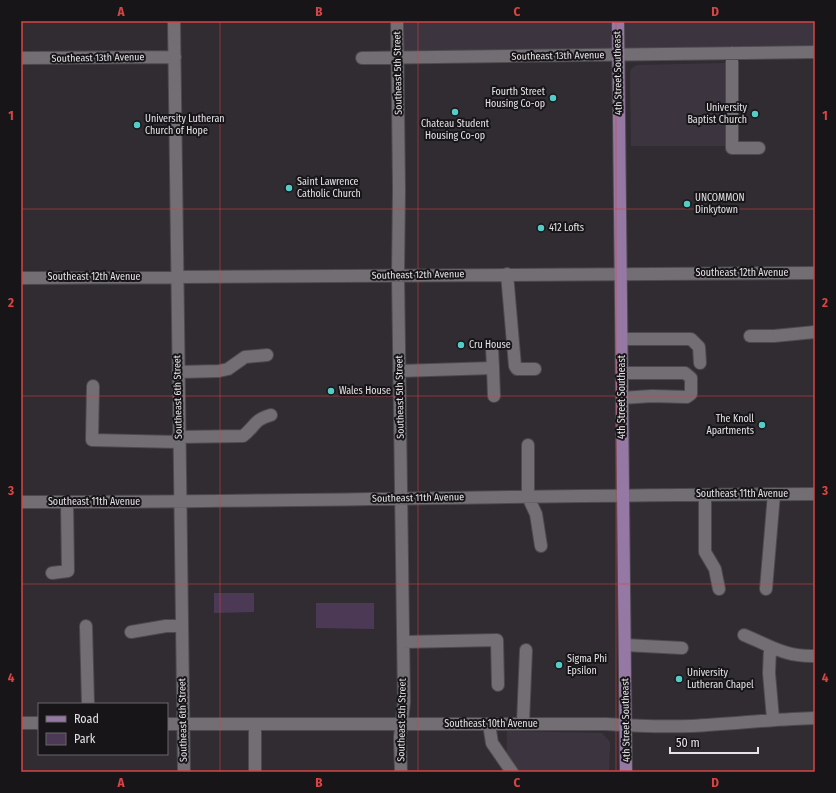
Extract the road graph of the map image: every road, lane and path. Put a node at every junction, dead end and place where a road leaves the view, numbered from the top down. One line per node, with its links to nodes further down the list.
1 (174, 21): 7 (street, Southeast 6th Street)
2 (397, 21): 8 (street, Southeast 5th Street)
3 (618, 21): 6 (main road, 4th Street Southeast)
4 (815, 52): 5 (street, Southeast 13th Avenue)
5 (732, 53): 6 (street, Southeast 13th Avenue); 11 (street)
6 (618, 55): 8 (street, Southeast 13th Avenue); 12 (main road, 4th Street Southeast)
7 (175, 57): 9 (street, Southeast 13th Avenue); 16 (street, Southeast 6th Street)
8 (398, 57): 10 (street, Southeast 13th Avenue); 15 (street, Southeast 5th Street)
9 (21, 58)
10 (362, 58)
11 (759, 148)
12 (622, 273): 13 (street, Southeast 12th Avenue); 14 (street, Southeast 12th Avenue); 20 (main road, 4th Street Southeast)
13 (815, 273)
14 (507, 274): 15 (street, Southeast 12th Avenue); 25 (street)
15 (398, 275): 16 (street, Southeast 12th Avenue); 26 (street, Southeast 5th Street)
16 (176, 277): 17 (street, Southeast 12th Avenue); 27 (street, Southeast 6th Street)
17 (21, 278)
18 (815, 332): 19 (street)
19 (750, 336)
20 (622, 339): 23 (street); 28 (main road, 4th Street Southeast)
21 (492, 348): 24 (street)
22 (267, 355): 27 (street)
23 (700, 363)
24 (493, 368): 26 (street); 30 (street)
25 (535, 369)
26 (399, 371): 40 (street, Southeast 5th Street)
27 (178, 372): 33 (street, Southeast 6th Street)
28 (622, 373): 31 (main road, 4th Street Southeast); 31 (street)
29 (93, 386): 33 (street)
30 (494, 396)
31 (622, 398): 37 (main road, 4th Street Southeast)
32 (271, 415): 33 (street)
33 (178, 440): 43 (street, Southeast 6th Street)
34 (528, 445): 39 (street)
35 (774, 494): 36 (street, Southeast 11th Avenue); 38 (street, Southeast 11th Avenue); 47 (street)
36 (815, 494)
37 (623, 495): 38 (street, Southeast 11th Avenue); 39 (street, Southeast 11th Avenue); 53 (main road, 4th Street Southeast)
38 (706, 495): 46 (street)
39 (528, 497): 40 (street, Southeast 11th Avenue); 44 (street)
40 (401, 498): 43 (street, Southeast 11th Avenue); 52 (street, Southeast 5th Street)
41 (21, 502): 42 (street, Southeast 11th Avenue)
42 (67, 502): 43 (street, Southeast 11th Avenue); 45 (street)
43 (179, 502): 49 (street, Southeast 6th Street)
44 (541, 546)
45 (52, 573)
46 (719, 589)
47 (766, 589)
48 (86, 626): 59 (street)
49 (181, 626): 50 (street); 66 (street, Southeast 6th Street)
50 (132, 632)
51 (744, 636): 55 (street)
52 (403, 642): 58 (street); 68 (street, Southeast 5th Street)
53 (624, 645): 54 (street); 70 (main road, 4th Street Southeast)
54 (682, 648)
55 (770, 648): 57 (street); 61 (street)
56 (526, 650): 62 (street)
57 (815, 656)
58 (498, 685)
59 (88, 703)
60 (815, 718): 61 (street, Southeast 10th Avenue)
61 (773, 719): 70 (street, Southeast 10th Avenue)
62 (523, 723): 69 (street, Southeast 10th Avenue); 70 (street, Southeast 10th Avenue)
63 (21, 724): 64 (street)
64 (38, 724)
65 (168, 724): 66 (street, Southeast 10th Avenue)
66 (183, 724): 67 (street, Southeast 10th Avenue); 72 (street, Southeast 6th Street)
67 (255, 724): 68 (street, Southeast 10th Avenue); 73 (street)
68 (401, 724): 69 (street, Southeast 10th Avenue); 74 (street, Southeast 5th Street)
69 (489, 724): 71 (street)
70 (625, 725): 75 (main road, 4th Street Southeast)
71 (511, 771)
72 (184, 772)
73 (255, 772)
74 (401, 772)
75 (626, 772)

